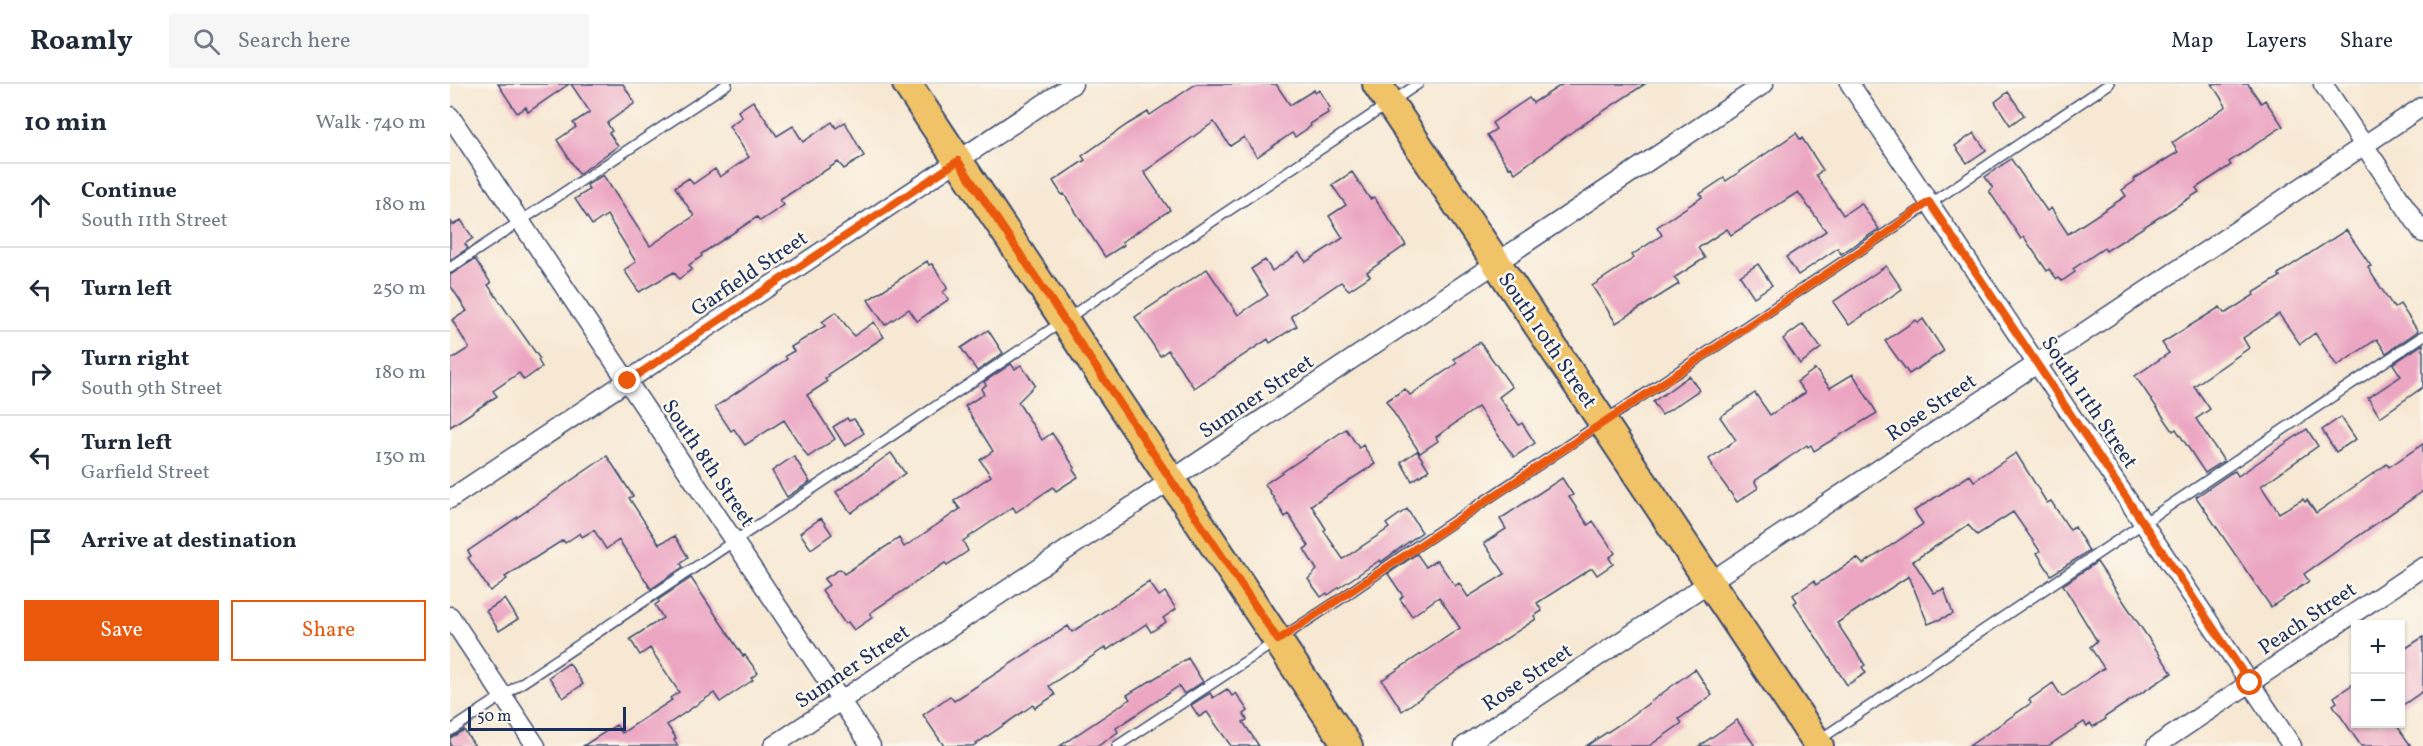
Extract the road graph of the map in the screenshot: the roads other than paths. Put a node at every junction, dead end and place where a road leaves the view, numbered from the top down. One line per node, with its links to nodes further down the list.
1 (727, 84): 15 (lane)
2 (907, 84): 13 (main road)
3 (1073, 84): 13 (street, Garfield Street)
4 (1418, 84): 9 (lane)
5 (1764, 84): 17 (street, Sumner Street)
6 (1850, 84): 14 (street, South 11th Street)
7 (2109, 84): 14 (lane)
8 (2323, 84): 12 (street)
9 (1383, 93): 17 (main road, South 10th Street); 19 (lane)
10 (2423, 106): 12 (street, Rose Street)
11 (450, 116): 15 (street, South 8th Street)
12 (2364, 145): 16 (street); 21 (street, Rose Street)
13 (958, 161): 19 (main road); 22 (street, Garfield Street)
14 (1929, 202): 21 (street, South 11th Street); 23 (lane)
15 (521, 221): 18 (lane); 22 (street, South 8th Street)
16 (2423, 233)
17 (1497, 262): 23 (main road, South 10th Street); 24 (street, Sumner Street)
18 (450, 268)
19 (1065, 321): 24 (main road); 27 (lane)
20 (2423, 336): 26 (lane)
21 (2037, 362): 26 (street, South 11th Street); 29 (street, Rose Street)
22 (628, 381): 25 (street, Garfield Street); 27 (street, South 8th Street)
23 (1602, 422): 29 (main road, South 10th Street); 31 (lane)
24 (1172, 481): 31 (main road); 34 (street, Sumner Street)
25 (450, 500)
26 (2143, 522): 32 (street, South 11th Street); 36 (lane)
27 (734, 541): 33 (lane); 34 (street, South 8th Street)
28 (2423, 567): 32 (street, Peach Street)
29 (1710, 582): 36 (main road, South 10th Street); 42 (street, Rose Street)
30 (450, 616): 33 (street)
31 (1278, 640): 40 (lane); 41 (main road)
32 (2250, 683): 43 (street, Peach Street); 44 (street, South 11th Street)
33 (502, 696): 35 (lane); 37 (street)
34 (841, 701): 38 (street, Sumner Street); 39 (street, South 8th Street)
35 (450, 731)
36 (1815, 745)
37 (536, 746)
38 (773, 746)
39 (871, 746)
40 (1117, 746)
41 (1348, 746)
42 (1464, 746)
43 (2156, 746)
44 (2292, 746)

